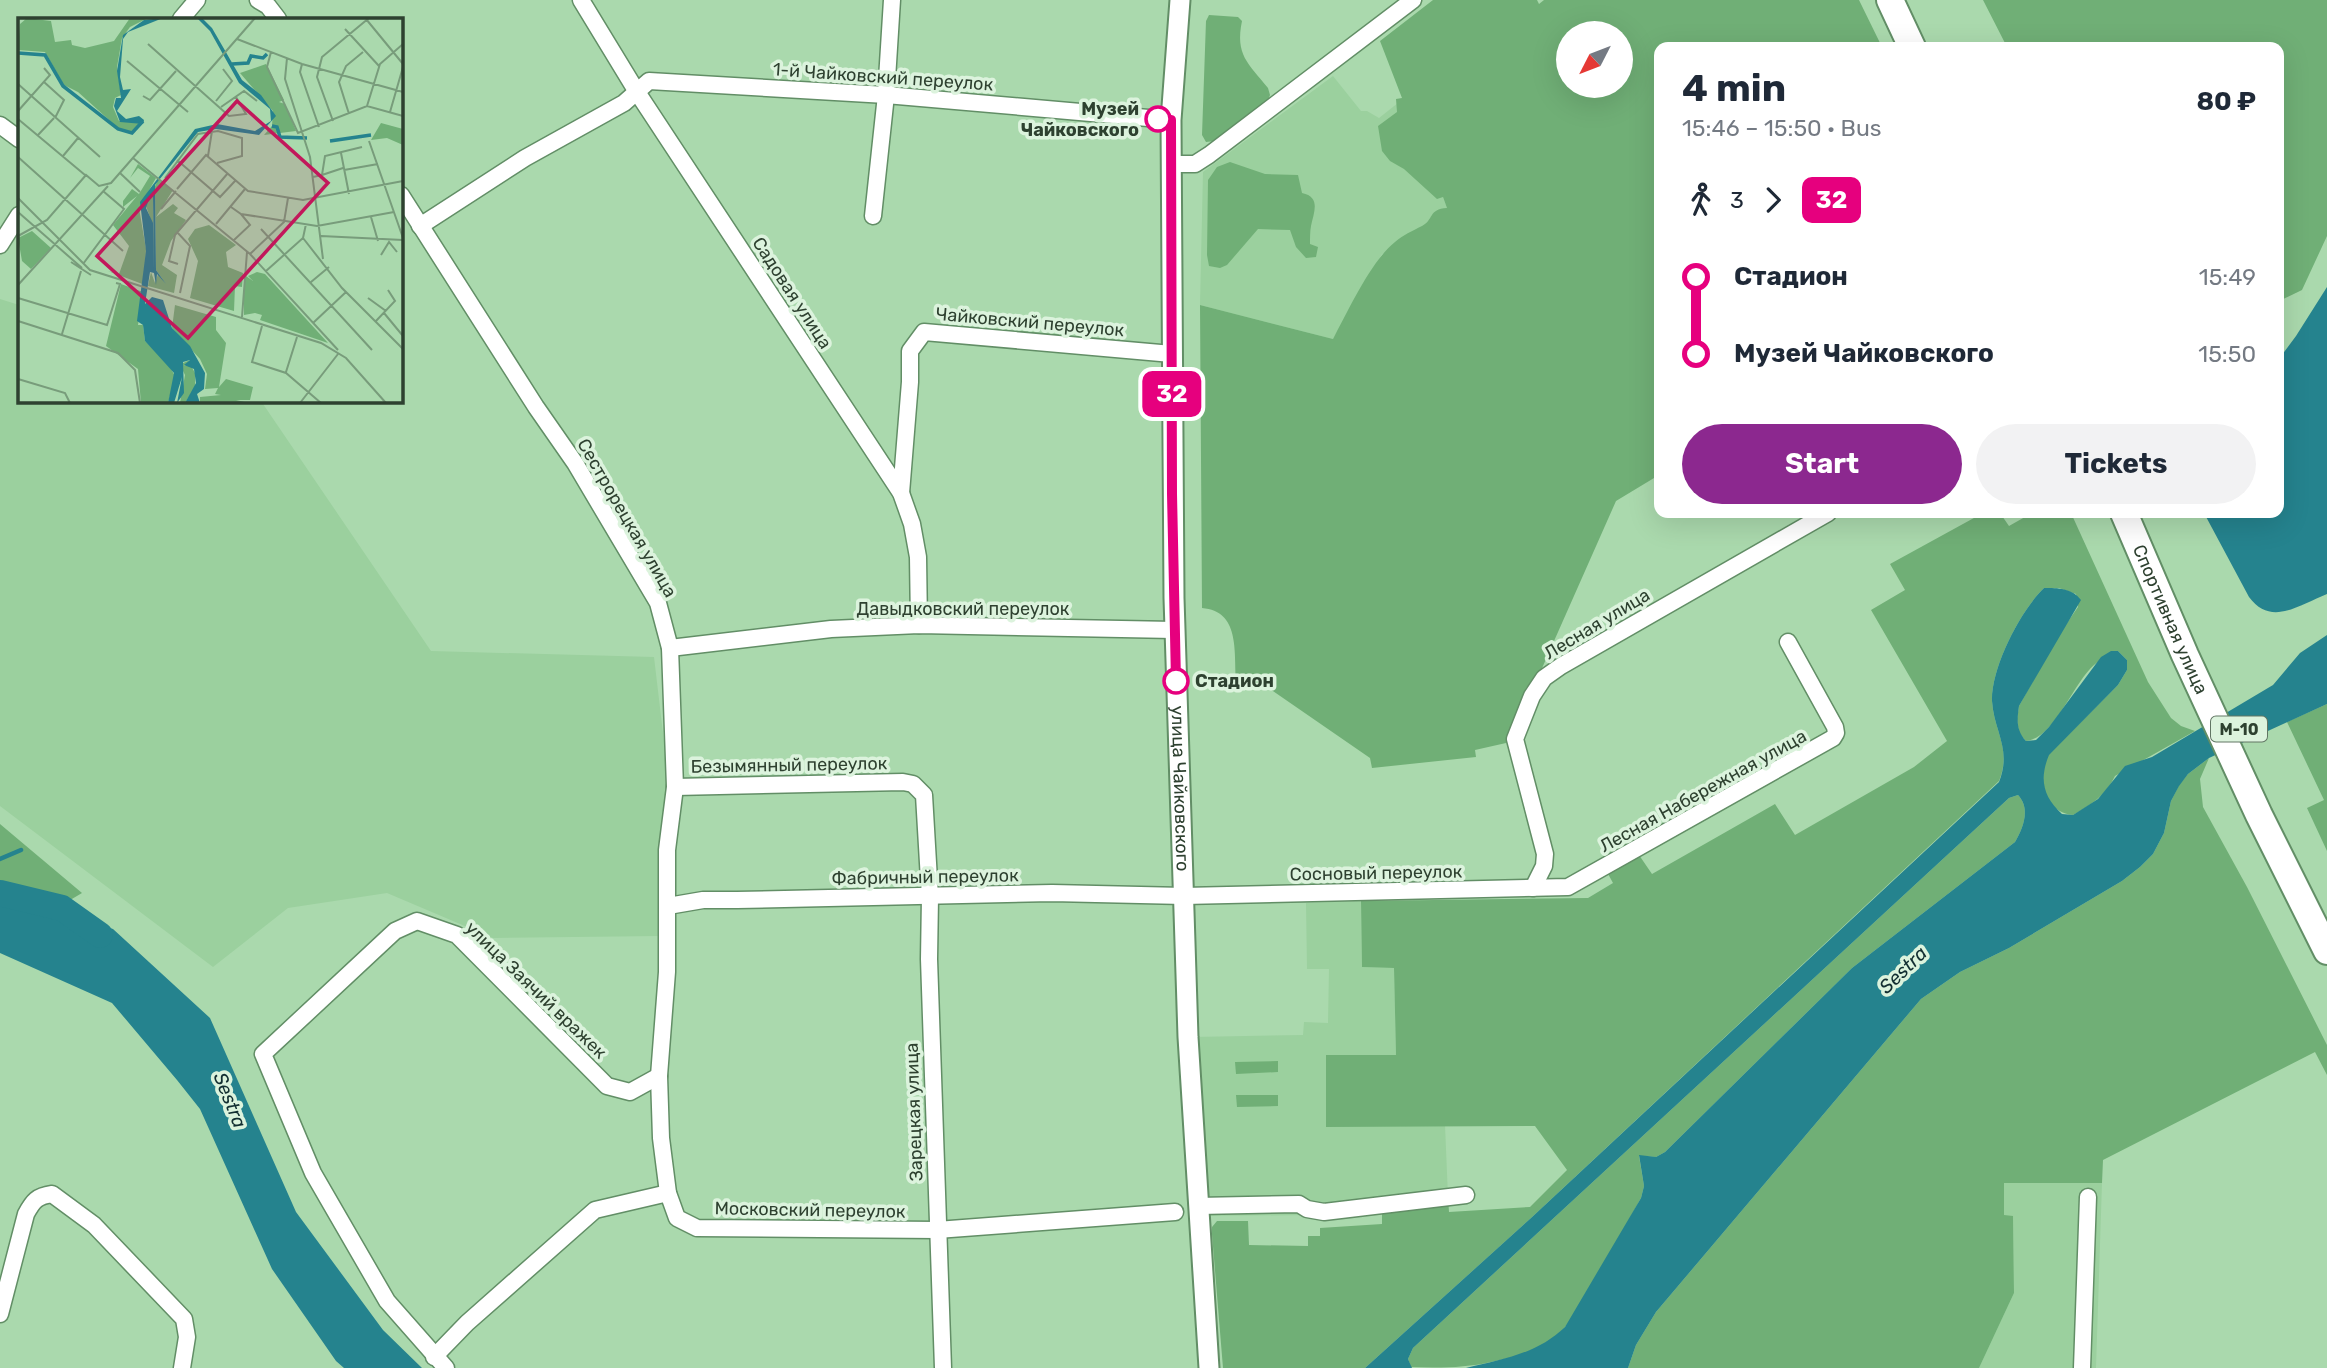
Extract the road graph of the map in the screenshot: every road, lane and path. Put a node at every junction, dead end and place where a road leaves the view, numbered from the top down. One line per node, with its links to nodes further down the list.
1 (197, 0): 9 (street)
2 (258, 0): 10 (street)
3 (581, 0): 13 (street, Садовая улица)
4 (892, 0): 14 (street)
5 (1180, 0): 15 (street, улица Чайковского)
6 (1413, 0): 18 (street)
7 (1890, 0): 11 (highway)
8 (1908, 0): 12 (highway)
9 (182, 18)
10 (277, 18)
11 (1910, 42)
12 (1928, 42)
13 (637, 92): 14 (street, 1-й Чайковский переулок); 22 (street, 1-й Чайковский переулок); 25 (street, Садовая улица)
14 (886, 95): 15 (street, 1-й Чайковский переулок); 20 (street)
15 (1171, 120): 18 (street, улица Чайковского)
16 (0, 125): 17 (street)
17 (18, 138)
18 (1172, 164): 24 (street, улица Чайковского)
19 (402, 197): 22 (street, Сестрорецкая улица)
20 (873, 216)
21 (18, 217): 23 (street)
22 (420, 226): 32 (street, Сестрорецкая улица)
23 (0, 245)
24 (1172, 354): 25 (street, Чайковский переулок); 30 (street, улица Чайковского)
25 (901, 493): 29 (street, Садовая улица)
26 (1819, 518): 37 (street, Лесная улица)
27 (2126, 518): 33 (highway, Спортивная улица / М-10)
28 (2144, 518): 33 (highway, Спортивная улица / М-10)
29 (919, 625): 30 (street, Давыдковский переулок); 32 (street, Давыдковский переулок)
30 (1174, 630): 38 (street, улица Чайковского)
31 (1788, 642): 36 (street, Лесная Набережная улица)
32 (670, 649): 34 (street, Сестрорецкая улица)
33 (2193, 652): 35 (highway, Спортивная улица / М-10)
34 (675, 786): 39 (street, Безымянный переулок); 40 (street, Сестрорецкая улица)
35 (2267, 813): 41 (highway, Спортивная улица / М-10); 42 (highway, Спортивная улица / М-10)
36 (1569, 887): 37 (street, Сосновый переулок)
37 (1533, 888): 38 (street, Сосновый переулок)
38 (1184, 896): 39 (street, Фабричный переулок); 47 (street, улица Чайковского)
39 (930, 897): 40 (street, Фабричный переулок); 49 (street, Зарецкая улица)
40 (668, 906): 43 (street, Московский переулок)
41 (2327, 913)
42 (2327, 951)
43 (659, 1076): 44 (street, Московский переулок); 51 (street, улица Заячий вражек)
44 (668, 1193): 49 (street, Московский переулок); 51 (street)
45 (1466, 1195): 47 (street)
46 (2088, 1197): 55 (street)
47 (1198, 1206): 54 (street, улица Чайковского)
48 (1175, 1212): 49 (street, Московский переулок)
49 (937, 1230): 53 (street, Зарецкая улица)
50 (0, 1314): 52 (street)
51 (440, 1362)
52 (182, 1368)
53 (943, 1368)
54 (1209, 1368)
55 (2082, 1368)

